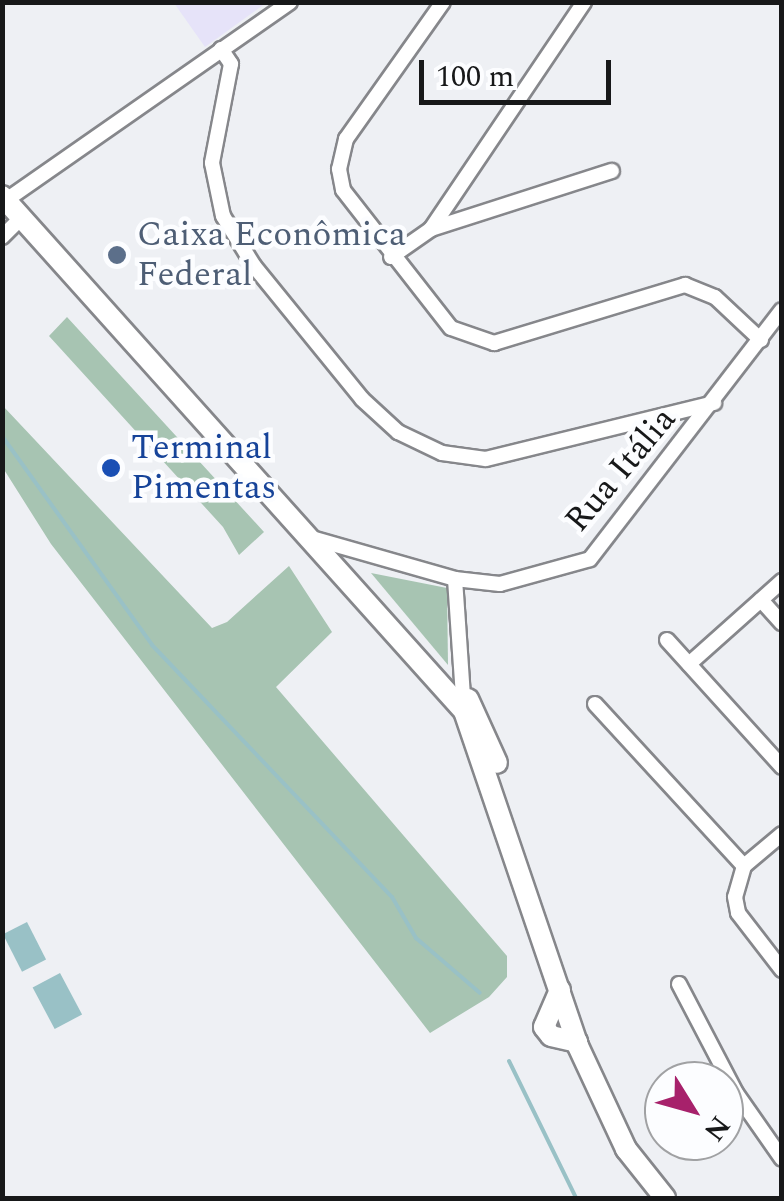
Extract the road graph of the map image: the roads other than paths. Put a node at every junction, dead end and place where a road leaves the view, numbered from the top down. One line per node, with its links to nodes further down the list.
1 (290, 2): 4 (street)
2 (443, 2): 10 (street)
3 (584, 2): 8 (street)
4 (222, 49): 6 (street); 13 (street)
5 (612, 171): 8 (street)
6 (4, 199): 7 (main road)
7 (22, 217): 9 (street); 14 (main road)
8 (431, 229): 10 (street)
9 (2, 237)
10 (392, 258): 12 (street)
11 (782, 310): 12 (street, Rua Itália)
12 (761, 340): 13 (street, Rua Itália)
13 (714, 403): 15 (street, Rua Itália)
14 (310, 537): 15 (street, Rua Itália); 21 (main road); 23 (main road)
15 (455, 579): 21 (street)
16 (782, 581): 17 (street)
17 (761, 600): 18 (street); 20 (street)
18 (782, 622)
19 (667, 640): 20 (street)
20 (689, 664): 24 (street)
21 (461, 688): 23 (street); 31 (main road)
22 (595, 704): 26 (street)
23 (464, 711): 30 (main road)
24 (782, 766)
25 (782, 834): 26 (street)
26 (744, 866): 27 (street)
27 (782, 970)
28 (679, 984): 29 (street)
29 (782, 1159)
30 (664, 1198)
31 (677, 1198)

